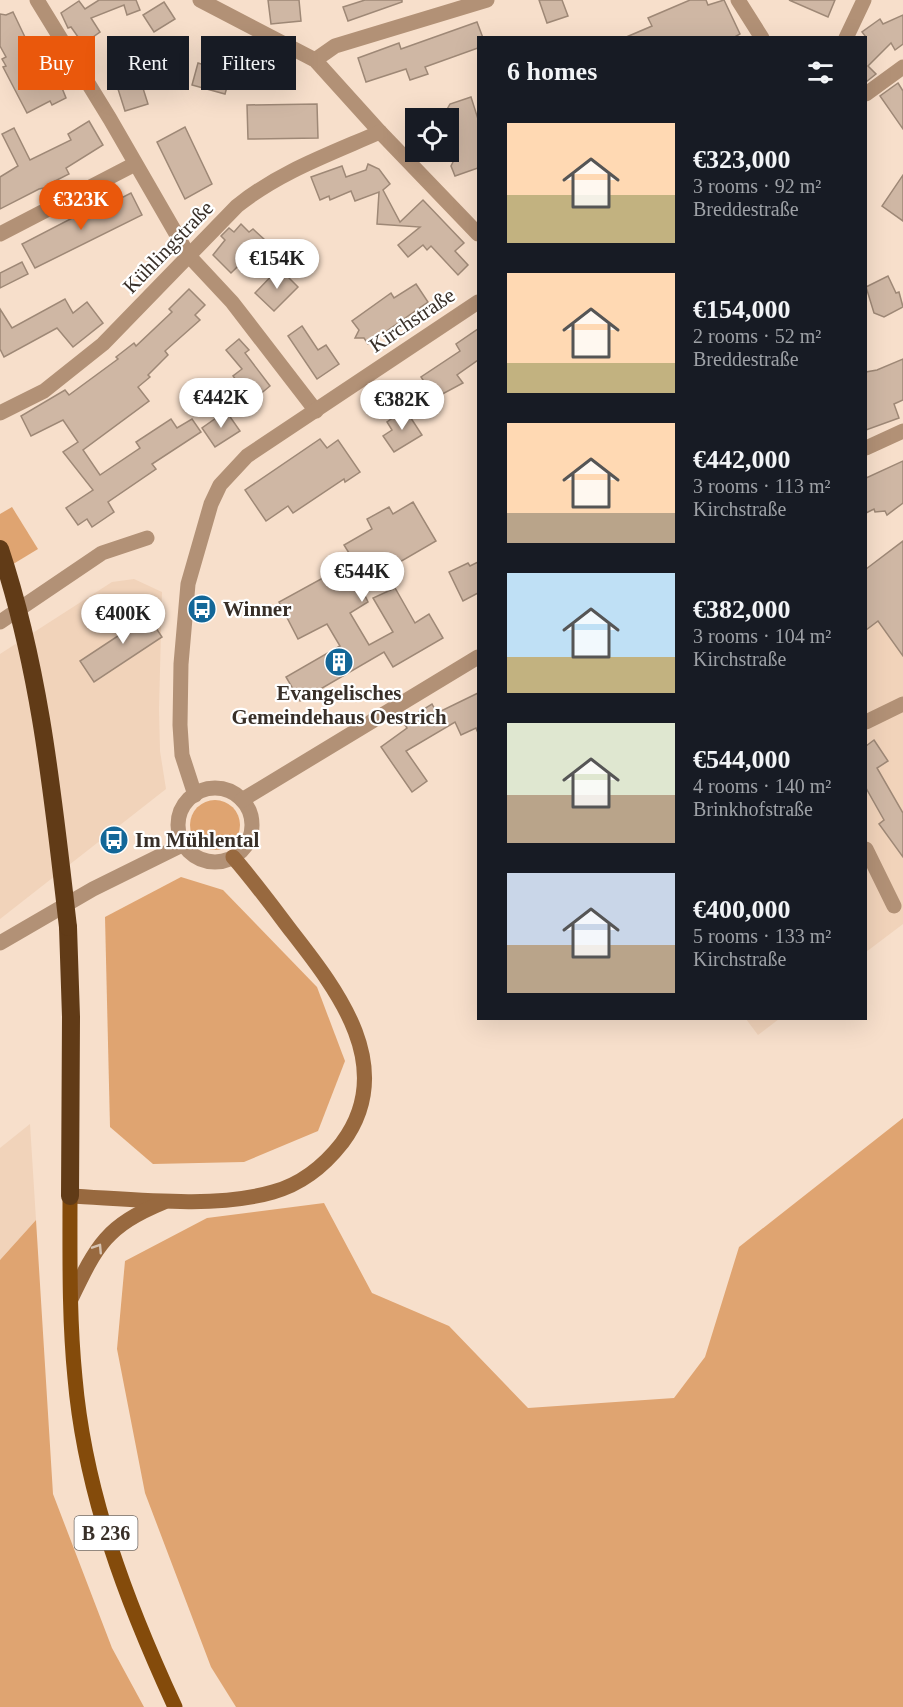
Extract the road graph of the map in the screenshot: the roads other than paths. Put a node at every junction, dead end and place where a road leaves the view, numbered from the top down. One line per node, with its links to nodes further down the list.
1 (37, 0): 12 (street)
2 (200, 0): 8 (street)
3 (487, 0): 8 (street)
4 (738, 0): 6 (street)
5 (864, 0): 7 (street)
6 (761, 36)
7 (847, 36)
8 (315, 60): 11 (street)
9 (903, 67): 10 (street)
10 (867, 93)
11 (380, 132): 13 (street); 15 (street, Kühlingstraße)
12 (135, 164): 14 (street); 15 (street)
13 (477, 233)
14 (0, 234)
15 (189, 256): 17 (street); 18 (street, Kühlingstraße)
16 (477, 303): 17 (street, Kirchstraße)
17 (316, 411): 27 (street, Kirchstraße)
18 (0, 413)
19 (903, 432): 20 (street)
20 (867, 448)
21 (147, 538): 23 (street)
22 (0, 549): 34 (highway, B 236, bridge)
23 (0, 622)
24 (477, 658): 28 (street)
25 (903, 704): 26 (street)
26 (867, 722)
27 (195, 795): 28 (street); 29 (street)
28 (242, 800): 31 (street)
29 (184, 844): 31 (street); 33 (street)
30 (867, 851): 32 (street)
31 (233, 857): 35 (street)
32 (894, 906)
33 (0, 943)
34 (70, 1196): 35 (street); 36 (main road, B 236)
35 (168, 1200): 36 (street, one-way to 35)
36 (71, 1299): 37 (main road, B 236)
37 (175, 1707)

